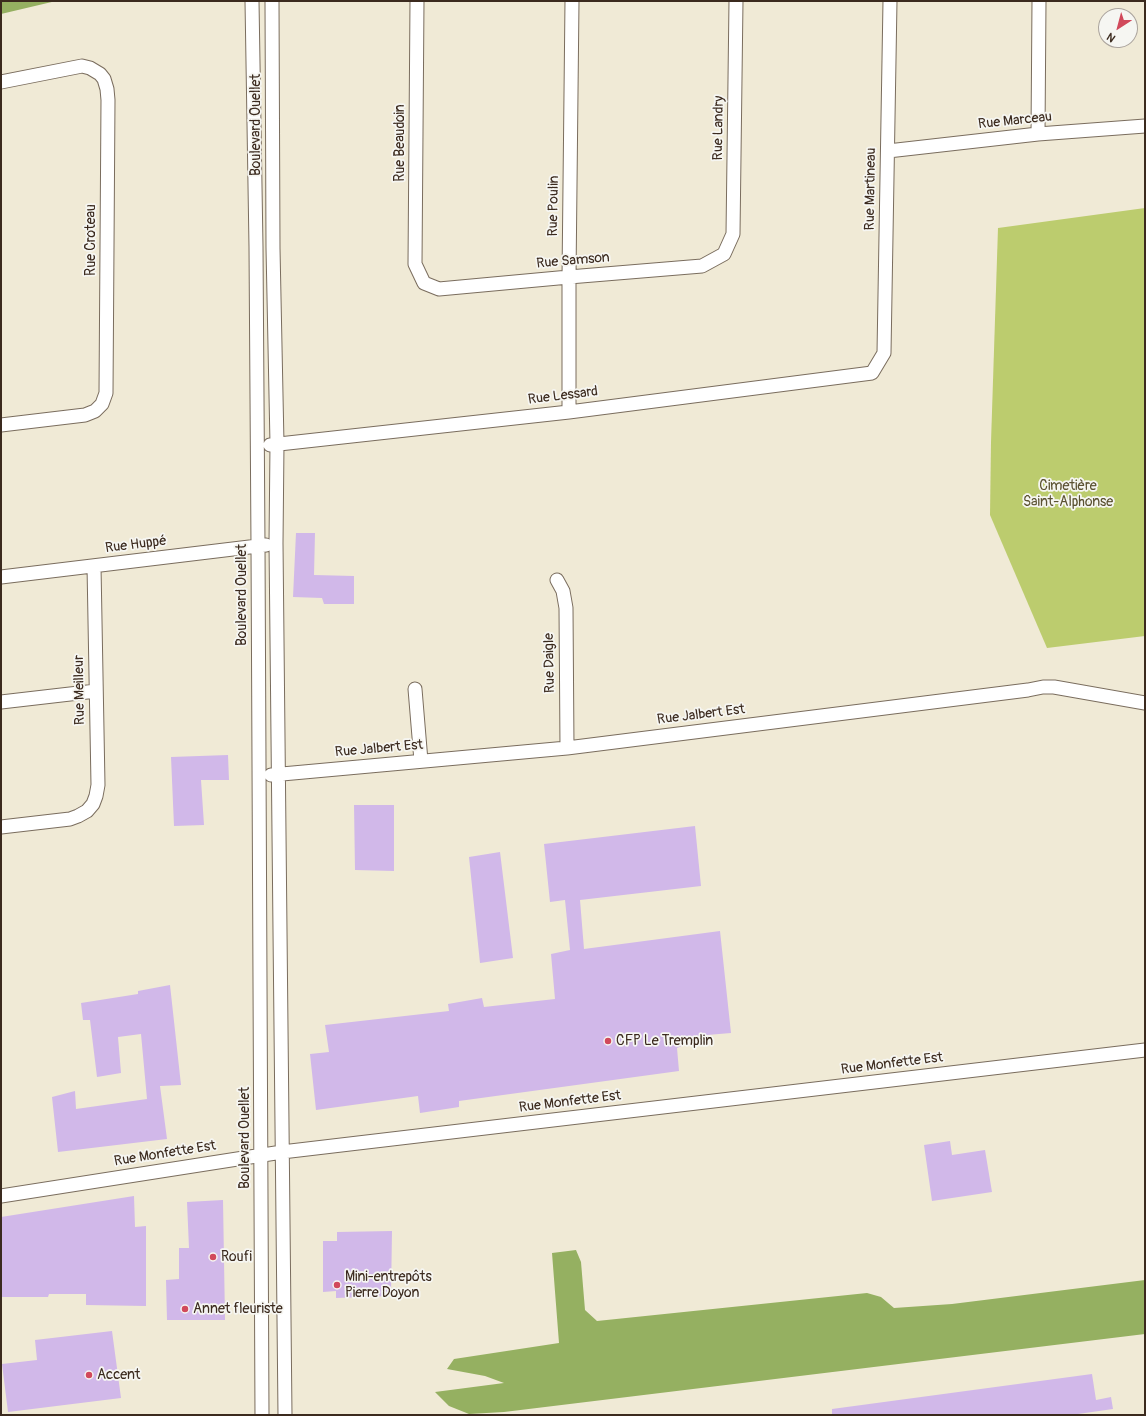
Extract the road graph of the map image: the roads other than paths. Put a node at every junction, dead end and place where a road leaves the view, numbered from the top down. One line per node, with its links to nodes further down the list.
1 (252, 1): 12 (street, Boulevard Ouellet)
2 (272, 1): 13 (street, Boulevard Ouellet)
3 (417, 1): 16 (street, Rue Beaudoin)
4 (572, 1): 15 (street, Rue Poulin)
5 (736, 1): 14 (street, Rue Landry)
6 (890, 1): 11 (street, Rue Martineau)
7 (1039, 1): 10 (street)
8 (1, 82): 19 (street, Rue Croteau)
9 (1145, 126): 10 (street, Rue Marceau)
10 (1038, 134): 11 (street, Rue Marceau)
11 (888, 151): 17 (street, Rue Martineau)
12 (256, 247): 13 (street); 21 (street, Boulevard Ouellet)
13 (273, 248): 20 (street, Boulevard Ouellet)
14 (724, 254): 15 (street, Rue Samson)
15 (569, 277): 16 (street, Rue Samson); 18 (street, Rue Poulin)
16 (424, 283)
17 (872, 373): 18 (street, Rue Lessard)
18 (569, 412): 20 (street, Rue Lessard)
19 (1, 426)
20 (277, 444): 21 (street, Rue Lessard); 22 (street, Boulevard Ouellet)
21 (257, 446): 23 (street, Boulevard Ouellet)
22 (276, 543): 23 (street, Rue Huppé); 33 (street, Boulevard Ouellet)
23 (258, 546): 24 (street, Rue Huppé); 34 (street, Boulevard Ouellet)
24 (94, 566): 25 (street, Rue Huppé); 28 (street, Rue Meilleur)
25 (1, 577)
26 (557, 580): 31 (street, Rue Daigle)
27 (415, 689): 32 (street)
28 (96, 691): 29 (street); 35 (street, Rue Meilleur)
29 (1, 702)
30 (1145, 703): 31 (street, Rue Jalbert Est)
31 (567, 748): 32 (street, Rue Jalbert Est)
32 (421, 761): 33 (street, Rue Jalbert Est)
33 (279, 774): 34 (street, Rue Jalbert Est); 37 (street, Boulevard Ouellet)
34 (259, 776): 36 (street, Boulevard Ouellet)
35 (1, 827)
36 (260, 943): 37 (street); 40 (street, Boulevard Ouellet)
37 (280, 944): 39 (street, Boulevard Ouellet)
38 (1145, 1050): 39 (street, Rue Monfette Est)
39 (282, 1152): 40 (street, Rue Monfette Est); 42 (street, Boulevard Ouellet)
40 (261, 1156): 41 (street, Rue Monfette Est); 43 (street, Boulevard Ouellet)
41 (1, 1196)
42 (283, 1331): 43 (street); 45 (street, Boulevard Ouellet)
43 (261, 1332): 44 (street, Boulevard Ouellet)
44 (262, 1415)
45 (285, 1415)

